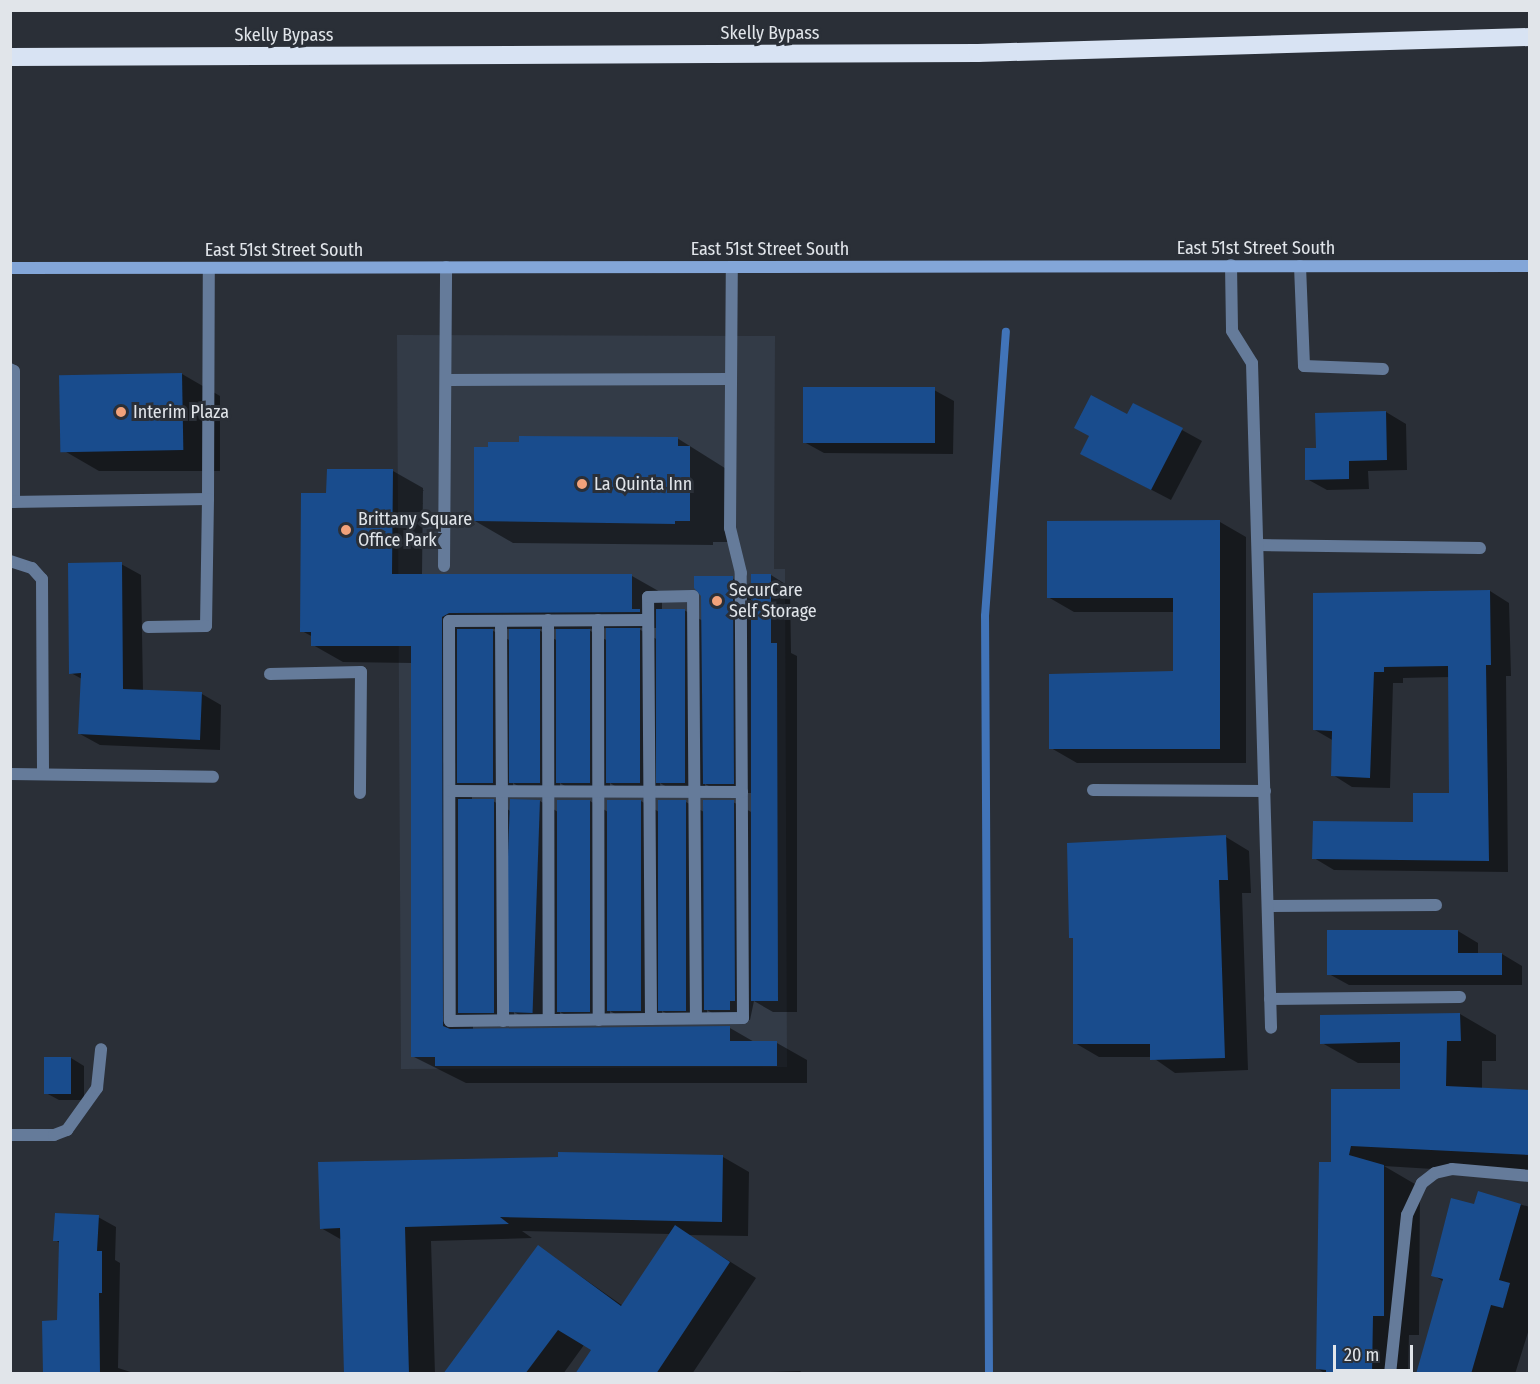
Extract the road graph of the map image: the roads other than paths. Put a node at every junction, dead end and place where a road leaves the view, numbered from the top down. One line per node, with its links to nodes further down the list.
1 (1530, 37): 2 (highway, Skelly Bypass)
2 (10, 57)
3 (1231, 265): 4 (main road, East 51st Street South); 7 (main road, East 51st Street South); 16 (street)
4 (1300, 266): 5 (main road, East 51st Street South); 11 (street)
5 (1530, 266)
6 (446, 267): 7 (main road, East 51st Street South); 9 (main road, East 51st Street South); 12 (street)
7 (732, 267): 13 (street)
8 (10, 268): 9 (main road, East 51st Street South)
9 (209, 268): 14 (street)
10 (10, 369): 15 (street)
11 (1383, 369)
12 (447, 380): 13 (street); 19 (street)
13 (731, 380): 37 (street)
14 (208, 499): 15 (street); 24 (street)
15 (12, 502)
16 (1260, 545): 17 (street); 33 (street)
17 (1480, 548)
18 (10, 561): 26 (street)
19 (444, 566)
20 (548, 620): 21 (street); 23 (street); 32 (street)
21 (598, 620): 22 (street); 34 (street)
22 (648, 620): 35 (street); 36 (street)
23 (501, 621): 30 (street); 31 (street)
24 (148, 627)
25 (270, 674): 38 (street)
26 (43, 772): 27 (street); 28 (street)
27 (10, 774)
28 (213, 777)
29 (1093, 790): 33 (street)
30 (450, 791): 31 (street); 47 (street)
31 (502, 791): 32 (street); 47 (street)
32 (548, 791): 34 (street); 45 (street)
33 (1265, 791): 39 (street)
34 (598, 792): 35 (street); 46 (street)
35 (649, 792): 36 (street); 44 (street)
36 (694, 792): 37 (street); 43 (street)
37 (742, 792): 43 (street)
38 (360, 793)
39 (1268, 906): 40 (street); 42 (street)
40 (1436, 906)
41 (1460, 997): 42 (street)
42 (1270, 999): 48 (street)
43 (696, 1018): 44 (street)
44 (651, 1019): 46 (street)
45 (549, 1020): 46 (street); 47 (street)
46 (599, 1020)
47 (503, 1021)
48 (1271, 1028)
49 (101, 1049): 50 (street)
50 (10, 1135)
51 (1530, 1176): 52 (street)
52 (1390, 1374)

